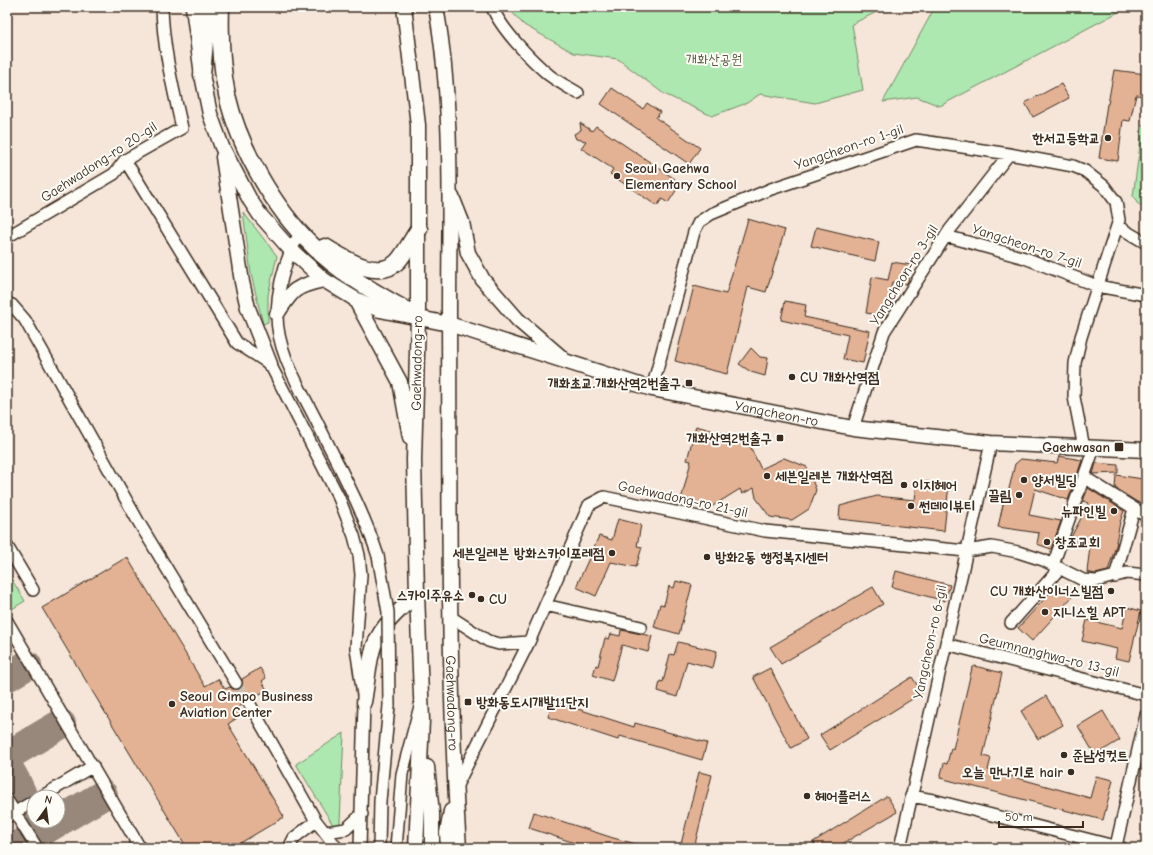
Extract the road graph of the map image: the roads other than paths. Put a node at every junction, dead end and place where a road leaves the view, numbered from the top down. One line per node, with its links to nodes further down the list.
1 (162, 7): 12 (street, Gaehwadong-ro 20-gil)
2 (193, 7): 8 (main road)
3 (208, 7): 8 (highway)
4 (221, 7): 16 (highway)
5 (404, 7): 15 (main road, Gaehwadong-ro)
6 (492, 7): 9 (street)
7 (439, 9): 13 (main road, Gaehwadong-ro)
8 (202, 75): 10 (main road)
9 (578, 94)
10 (222, 147): 20 (main road, Yangcheon-ro); 30 (main road)
11 (1009, 154): 14 (street, Yangcheon-ro 1-gil); 17 (street, Yangcheon-ro 3-gil); 31 (street, Yangcheon-ro 1-gil)
12 (125, 160): 18 (street, Gaehwadong-ro 20-gil); 30 (street)
13 (449, 187): 28 (main road, Gaehwadong-ro); 29 (main road)
14 (1117, 226): 19 (street); 22 (street)
15 (418, 229): 16 (highway); 27 (main road, Gaehwadong-ro)
16 (300, 233): 20 (street); 27 (highway)
17 (946, 236): 22 (street, Yangcheon-ro 7-gil); 32 (street, Yangcheon-ro 3-gil)
18 (7, 237)
19 (1146, 243)
20 (290, 249): 21 (main road, Yangcheon-ro); 26 (street)
21 (324, 280): 24 (main road, Yangcheon-ro); 26 (main road)
22 (1098, 286): 23 (street, Yangcheon-ro 7-gil); 34 (street)
23 (1146, 295)
24 (355, 299): 27 (main road, Yangcheon-ro); 36 (main road)
25 (7, 303): 54 (street)
26 (277, 314): 77 (street, bridge)
27 (418, 318): 28 (main road, Yangcheon-ro); 36 (main road, Gaehwadong-ro)
28 (449, 324): 29 (main road, Yangcheon-ro); 48 (main road, Gaehwadong-ro)
29 (566, 362): 31 (main road, Yangcheon-ro)
30 (270, 364): 58 (street)
31 (652, 389): 32 (main road, Yangcheon-ro)
32 (853, 428): 33 (main road, Yangcheon-ro)
33 (991, 443): 34 (main road, Yangcheon-ro); 41 (street, Yangcheon-ro 6-gil)
34 (1089, 448): 35 (main road, Yangcheon-ro); 37 (street)
35 (1146, 450)
36 (414, 460): 46 (main road, Gaehwadong-ro)
37 (1084, 476): 38 (street); 42 (street)
38 (1134, 509): 39 (street); 44 (street)
39 (1146, 516)
40 (7, 546): 45 (street)
41 (966, 550): 42 (street, Gaehwadong-ro 21-gil); 47 (street, Gaehwadong-ro 21-gil); 53 (street, Yangcheon-ro 6-gil)
42 (1056, 567): 44 (street, Gaehwadong-ro 21-gil); 50 (street)
43 (1146, 575): 44 (street, Gaehwadong-ro 21-gil)
44 (1115, 577)
45 (33, 590)
46 (417, 594): 56 (main road, Gaehwadong-ro); 58 (main road)
47 (545, 605): 51 (street); 52 (street, Gaehwadong-ro 21-gil)
48 (451, 616): 52 (street); 63 (main road, Gaehwadong-ro)
49 (7, 621): 61 (street)
50 (1011, 623)
51 (641, 627)
52 (529, 642): 63 (street, Gaehwadong-ro 21-gil)
53 (946, 644): 55 (street, Geumnanghwa-ro 13-gil); 64 (street, Yangcheon-ro 6-gil)
54 (236, 683)
55 (1146, 695)
56 (421, 700): 60 (main road, Gaehwadong-ro); 78 (street)
57 (248, 701): 69 (street)
58 (364, 702): 67 (street)
59 (1146, 715): 71 (street)
60 (422, 720): 79 (main road, Gaehwadong-ro); 80 (main road, Gaehwadong-ro)
61 (93, 766): 62 (street); 73 (street)
62 (54, 789)
63 (455, 790): 81 (main road, Gaehwadong-ro); 82 (main road, Gaehwadong-ro)
64 (911, 796): 71 (street); 83 (street, Yangcheon-ro 6-gil)
65 (7, 800): 68 (street)
66 (26, 806): 68 (street)
67 (362, 814): 70 (street); 76 (street)
68 (11, 815): 72 (street)
69 (316, 821): 70 (street); 74 (street)
70 (326, 832): 75 (street)
71 (1119, 847)
72 (38, 848)
73 (140, 848)
74 (289, 848)
75 (336, 848)
76 (360, 848)
77 (379, 848)
78 (396, 848)
79 (416, 848)
80 (432, 848)
81 (448, 848)
82 (459, 848)
83 (900, 848)

